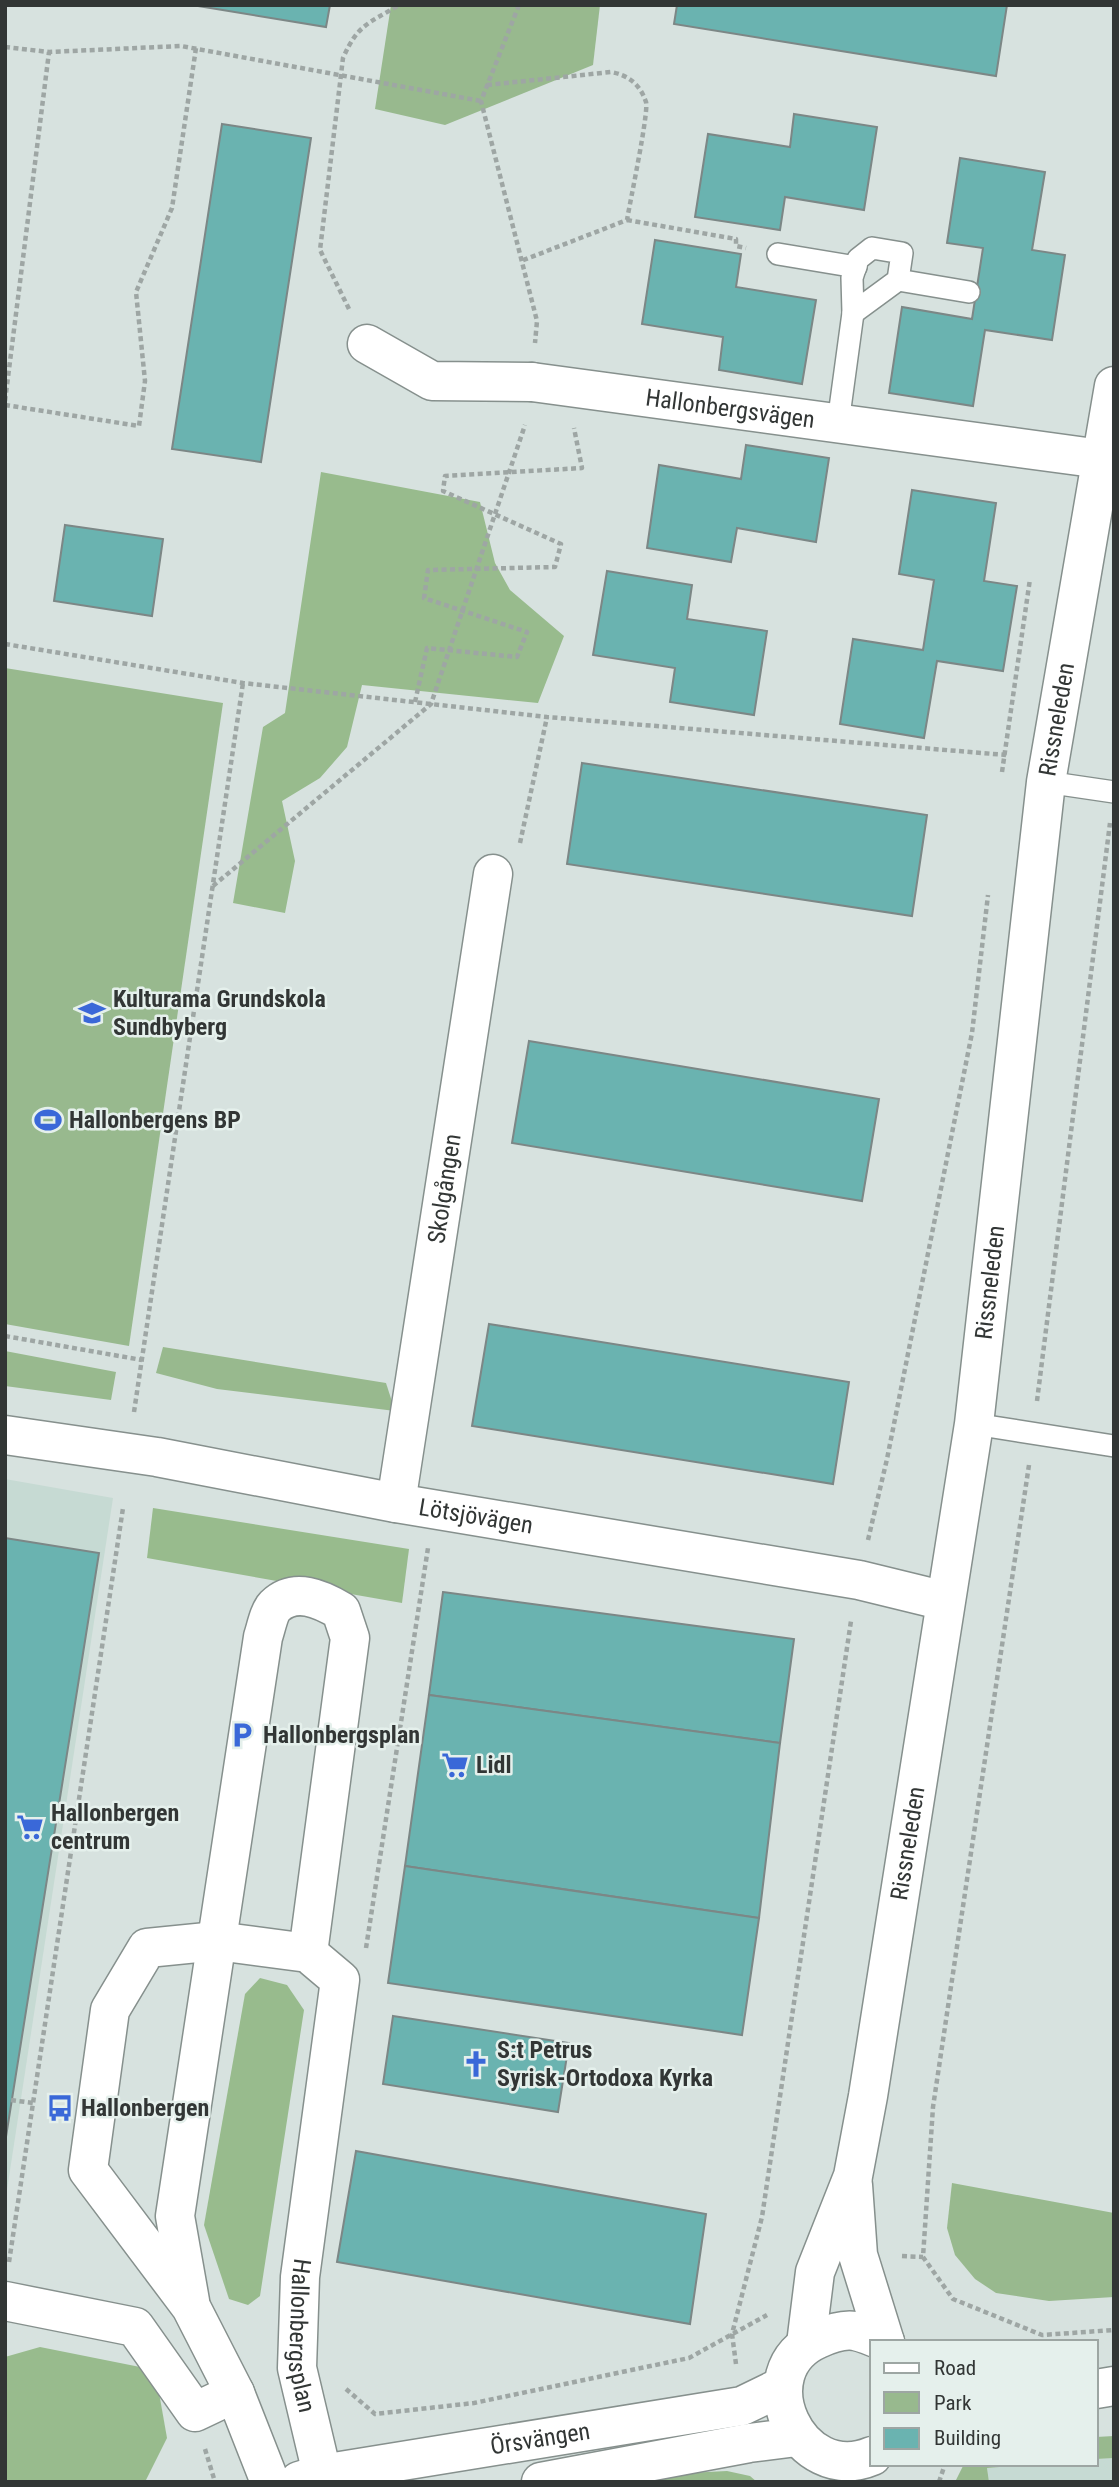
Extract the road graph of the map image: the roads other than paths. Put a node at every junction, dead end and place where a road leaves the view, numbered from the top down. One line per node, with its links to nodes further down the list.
1 (778, 254): 2 (lane)
2 (856, 267): 3 (lane); 5 (lane)
3 (898, 280): 4 (lane); 5 (lane)
4 (969, 292)
5 (853, 313): 8 (lane)
6 (367, 344): 8 (street, Hallonbergsvägen)
7 (1114, 386): 9 (street, Rissneleden)
8 (838, 423): 9 (street, Hallonbergsvägen)
9 (1101, 459): 10 (street, Rissneleden)
10 (1047, 773): 11 (lane); 13 (street, Rissneleden)
11 (1114, 792)
12 (493, 874): 16 (street, Skolgången)
13 (974, 1424): 15 (lane); 17 (street, Rissneleden)
14 (5, 1435): 16 (street, Lötsjövägen)
15 (1114, 1446)
16 (396, 1503): 17 (street, Lötsjövägen)
17 (945, 1601): 20 (street, Rissneleden)
18 (217, 1941): 19 (street); 19 (street); 22 (street); 22 (street)
19 (308, 1953): 30 (street, Hallonbergsplan)
20 (853, 2176): 24 (street, Rissneleden); 25 (street, Rissneleden)
21 (5, 2301): 27 (street)
22 (191, 2307): 27 (street)
23 (879, 2340): 25 (street)
24 (884, 2340)
25 (806, 2344): 26 (street)
26 (783, 2386): 28 (street); 30 (street, Örsvängen)
27 (235, 2393): 31 (street)
28 (813, 2457): 29 (street); 32 (street, Örsvängen)
29 (870, 2457)
30 (314, 2479)
31 (270, 2482)
32 (541, 2482)

